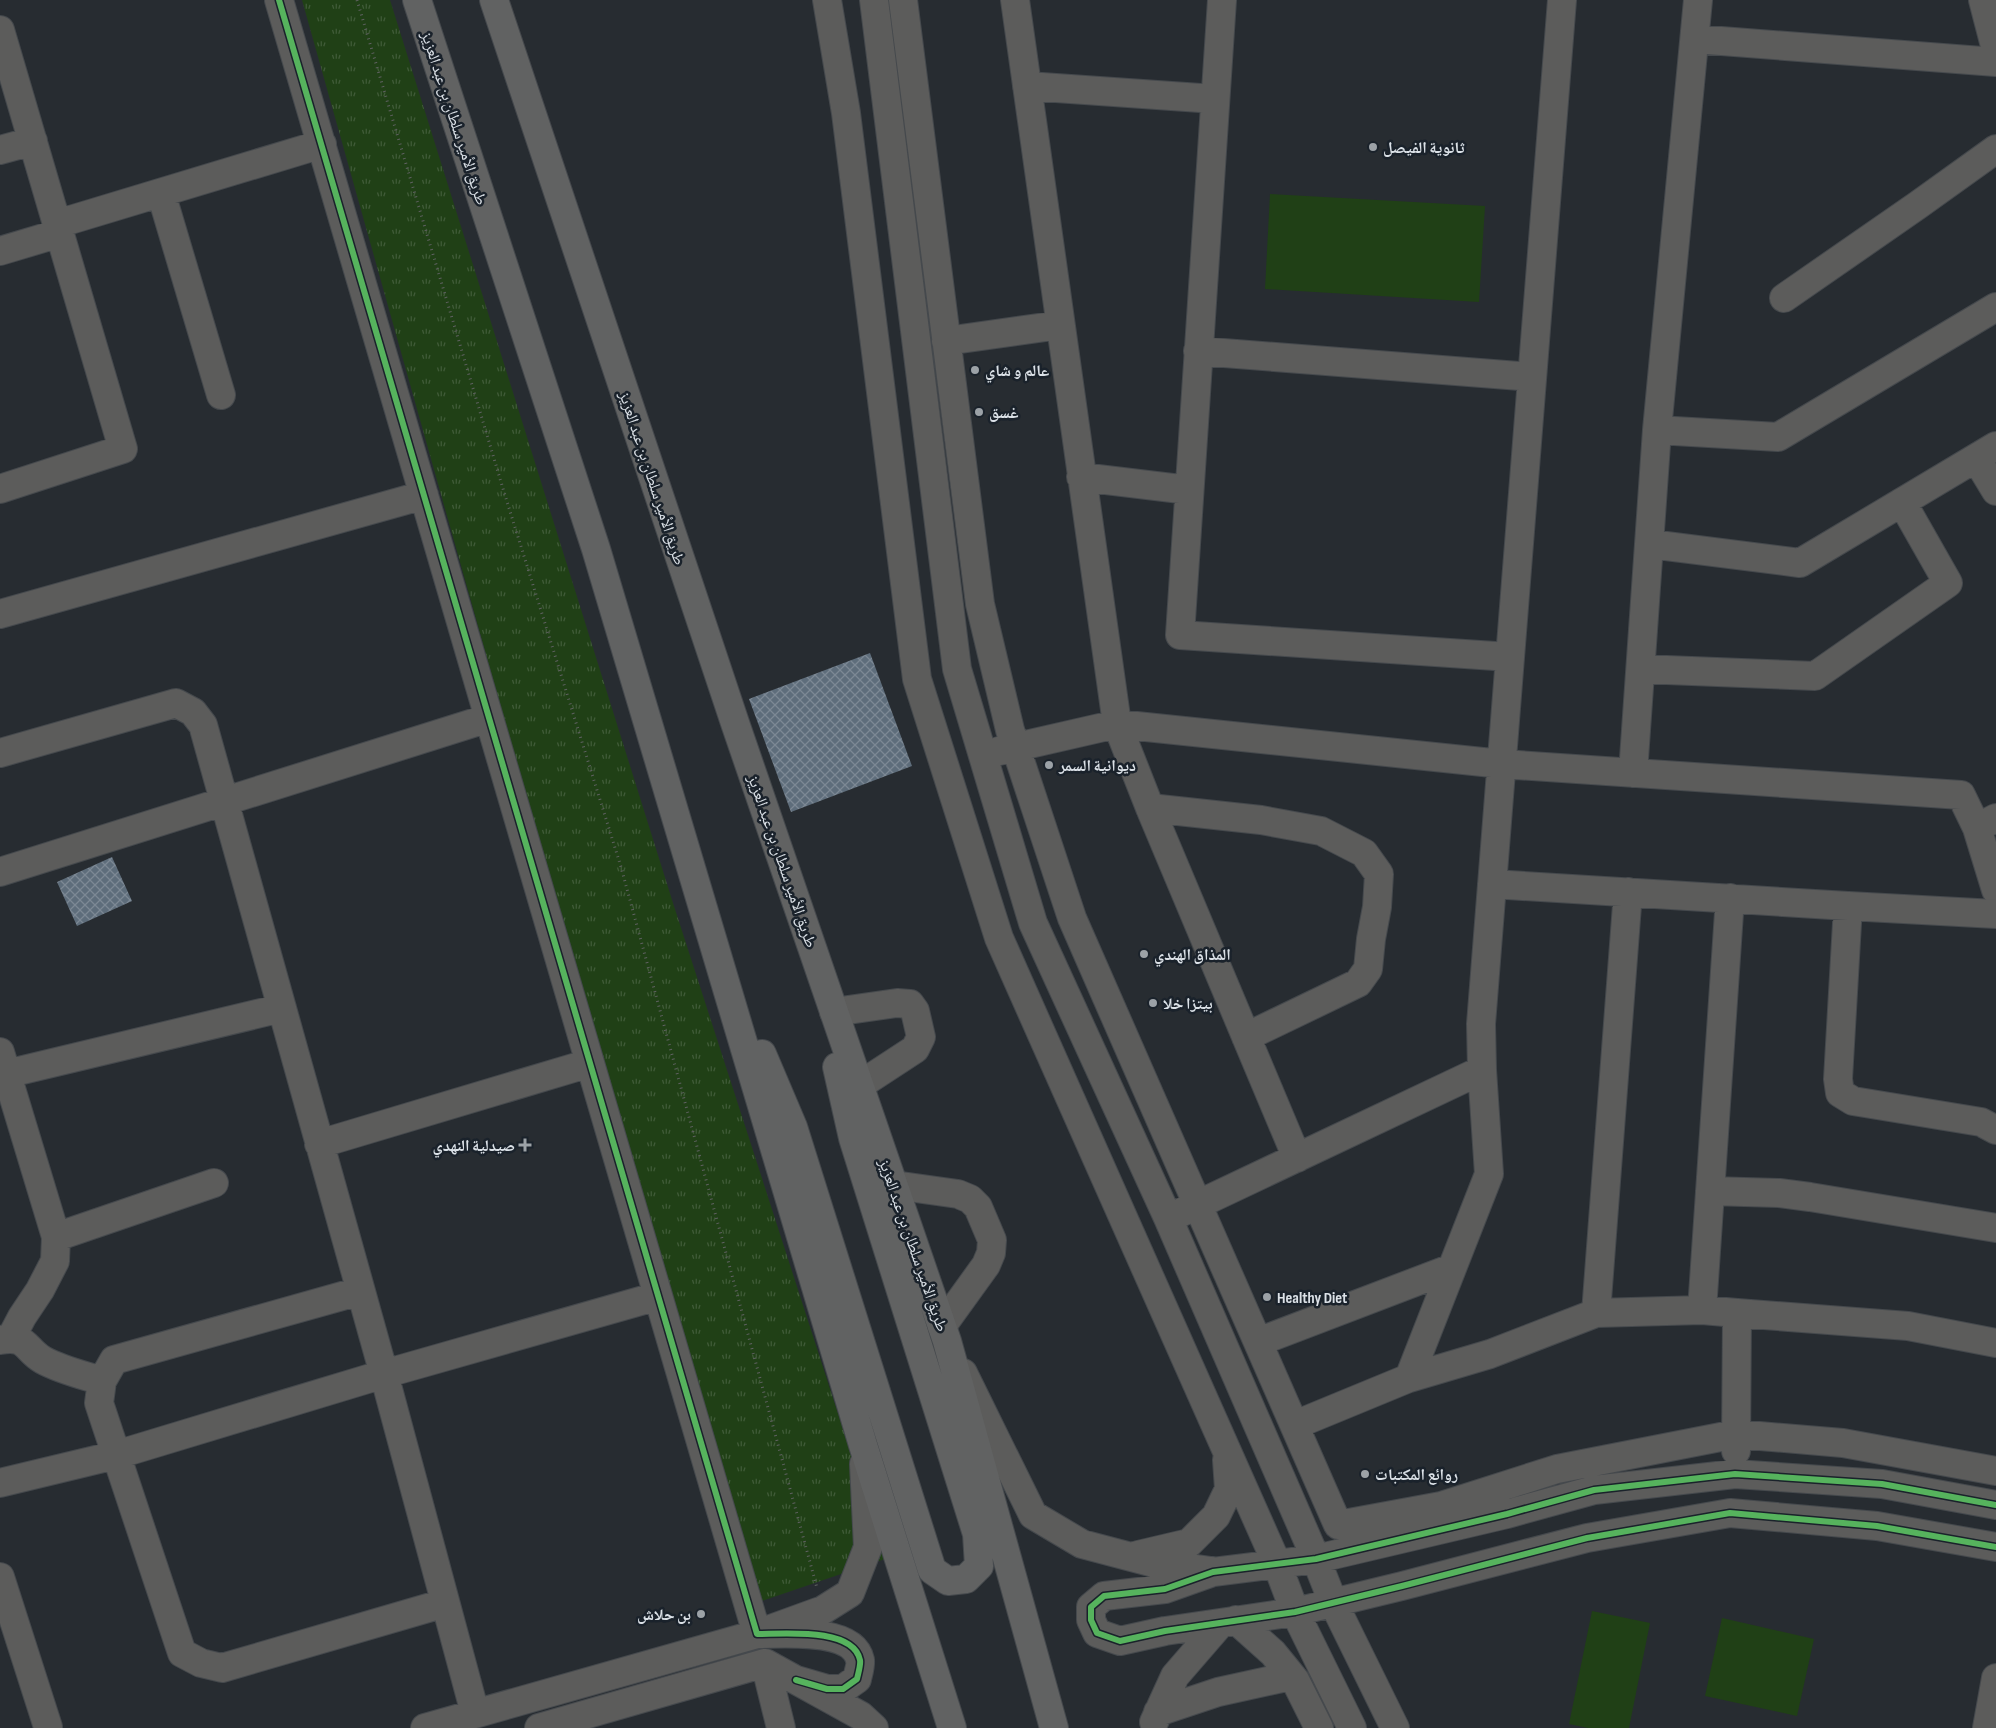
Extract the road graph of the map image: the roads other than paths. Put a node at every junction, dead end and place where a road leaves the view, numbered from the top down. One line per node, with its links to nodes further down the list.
1 (279, 0): 19 (street)
2 (417, 0): 62 (highway, طريق الأمير سلطان بن عبد العزيز)
3 (494, 0): 61 (highway, طريق الأمير سلطان بن عبد العزيز)
4 (827, 0): 96 (street)
5 (874, 0): 48 (street)
6 (903, 0): 28 (street)
7 (1015, 0): 16 (street)
8 (1222, 0): 17 (street)
9 (1562, 0): 30 (street)
10 (1698, 0): 13 (street)
11 (1983, 0): 14 (street)
12 (0, 30): 18 (street)
13 (1695, 39): 15 (street); 32 (street)
14 (1996, 50)
15 (1996, 62)
16 (1027, 86): 17 (street); 27 (street)
17 (1215, 99): 29 (street)
18 (32, 141): 21 (street); 23 (street)
19 (322, 144): 22 (street); 38 (street)
20 (1996, 149): 25 (street)
21 (0, 150)
22 (161, 193): 23 (street); 31 (street)
23 (58, 229): 24 (street); 35 (street)
24 (0, 251)
25 (1784, 298)
26 (1996, 307): 32 (street)
27 (1060, 325): 28 (street); 34 (street)
28 (946, 341): 46 (street)
29 (1198, 351): 30 (street); 36 (street)
30 (1532, 377): 42 (street)
31 (221, 395)
32 (1658, 430): 40 (street)
33 (1986, 452): 37 (street); 39 (street)
34 (1081, 477): 36 (street); 45 (street)
35 (0, 489)
36 (1189, 490): 42 (street)
37 (1996, 491)
38 (424, 495): 41 (street); 44 (street)
39 (1902, 502): 40 (street); 43 (street)
40 (1650, 544): 43 (street)
41 (0, 614)
42 (1510, 657): 49 (street)
43 (1641, 669): 50 (street)
44 (489, 718): 51 (street); 67 (street)
45 (1117, 724): 46 (street); 49 (street); 52 (street)
46 (1015, 747): 48 (street); 76 (street)
47 (0, 753): 51 (street)
48 (983, 755): 77 (street)
49 (1502, 764): 50 (street); 55 (street)
50 (1633, 774): 53 (street)
51 (225, 802): 54 (street); 63 (street)
52 (1150, 808): 65 (street); 65 (street)
53 (1986, 823): 56 (street)
54 (0, 872)
55 (1492, 884): 57 (street); 68 (street)
56 (1996, 890)
57 (1628, 892): 58 (street); 84 (street)
58 (1730, 898): 59 (street); 75 (street)
59 (1848, 906): 60 (street); 70 (street)
60 (1996, 914)
61 (805, 926): 62 (highway); 64 (highway, طريق الأمير سلطان بن عبد العزيز)
62 (710, 933): 95 (highway, طريق الأمير سلطان بن عبد العزيز)
63 (282, 1008): 66 (street); 71 (street)
64 (834, 1012): 69 (highway, طريق الأمير سلطان بن عبد العزيز); 69 (street)
65 (1246, 1037): 72 (street)
66 (3, 1063): 79 (street)
67 (590, 1063): 71 (street); 82 (street)
68 (1482, 1070): 72 (street); 80 (street)
69 (860, 1086): 74 (highway, طريق الأمير سلطان بن عبد العزيز)
70 (1996, 1130)
71 (319, 1144): 81 (street)
72 (1297, 1158): 76 (street)
73 (214, 1184): 79 (street)
74 (894, 1185): 86 (highway, طريق الأمير سلطان بن عبد العزيز); 86 (street)
75 (1710, 1191): 78 (street); 83 (street)
76 (1198, 1205): 77 (street); 88 (street)
77 (1168, 1218): 108 (street)
78 (1996, 1228)
79 (56, 1237): 87 (street)
80 (1452, 1268): 88 (street); 91 (street)
81 (360, 1291): 90 (street); 92 (street)
82 (658, 1296): 90 (street); 116 (street)
83 (1702, 1310): 84 (street); 85 (street)
84 (1596, 1313): 91 (street)
85 (1738, 1313): 89 (street); 94 (street)
86 (944, 1333): 107 (street); 130 (highway, طريق الأمير سلطان بن عبد العزيز)
87 (6, 1339): 92 (street)
88 (1258, 1342): 93 (street)
89 (1996, 1343)
90 (384, 1374): 98 (street); 113 (street)
91 (1409, 1378): 93 (street)
92 (102, 1381): 98 (street)
93 (1294, 1426): 99 (street)
94 (1736, 1434): 97 (street); 99 (street); 101 (street)
95 (863, 1445): 116 (street); 129 (highway, طريق الأمير سلطان بن عبد العزيز)
96 (1226, 1451): 107 (street); 109 (street)
97 (1887, 1451): 100 (street); 103 (street)
98 (116, 1455): 102 (street); 113 (street)
99 (1609, 1458): 104 (street)
100 (1996, 1471)
101 (1735, 1474): 103 (street); 104 (street)
102 (0, 1484)
103 (1882, 1484): 105 (street)
104 (1618, 1487): 108 (street)
105 (1996, 1505)
106 (1996, 1547): 112 (street)
107 (1130, 1556): 110 (street)
108 (1316, 1559): 109 (street); 112 (street)
109 (1277, 1564): 110 (street); 114 (street)
110 (1212, 1572): 115 (street)
111 (0, 1577): 124 (street)
112 (1332, 1602): 114 (street); 133 (street)
113 (445, 1603): 121 (street)
114 (1295, 1612): 115 (street); 132 (street)
115 (1228, 1622): 118 (street); 122 (street)
116 (757, 1634): 120 (street); 121 (street)
117 (765, 1663): 120 (street); 126 (street); 127 (street)
118 (1291, 1676): 122 (street); 131 (street)
119 (1996, 1678): 123 (street)
120 (796, 1680): 128 (street)
121 (475, 1713): 125 (street)
122 (1155, 1720)
123 (1991, 1721)
124 (48, 1727)
125 (425, 1728)
126 (539, 1728)
127 (781, 1728)
128 (874, 1728)
129 (952, 1728)
130 (1054, 1728)
131 (1319, 1728)
132 (1352, 1728)
133 (1395, 1728)

